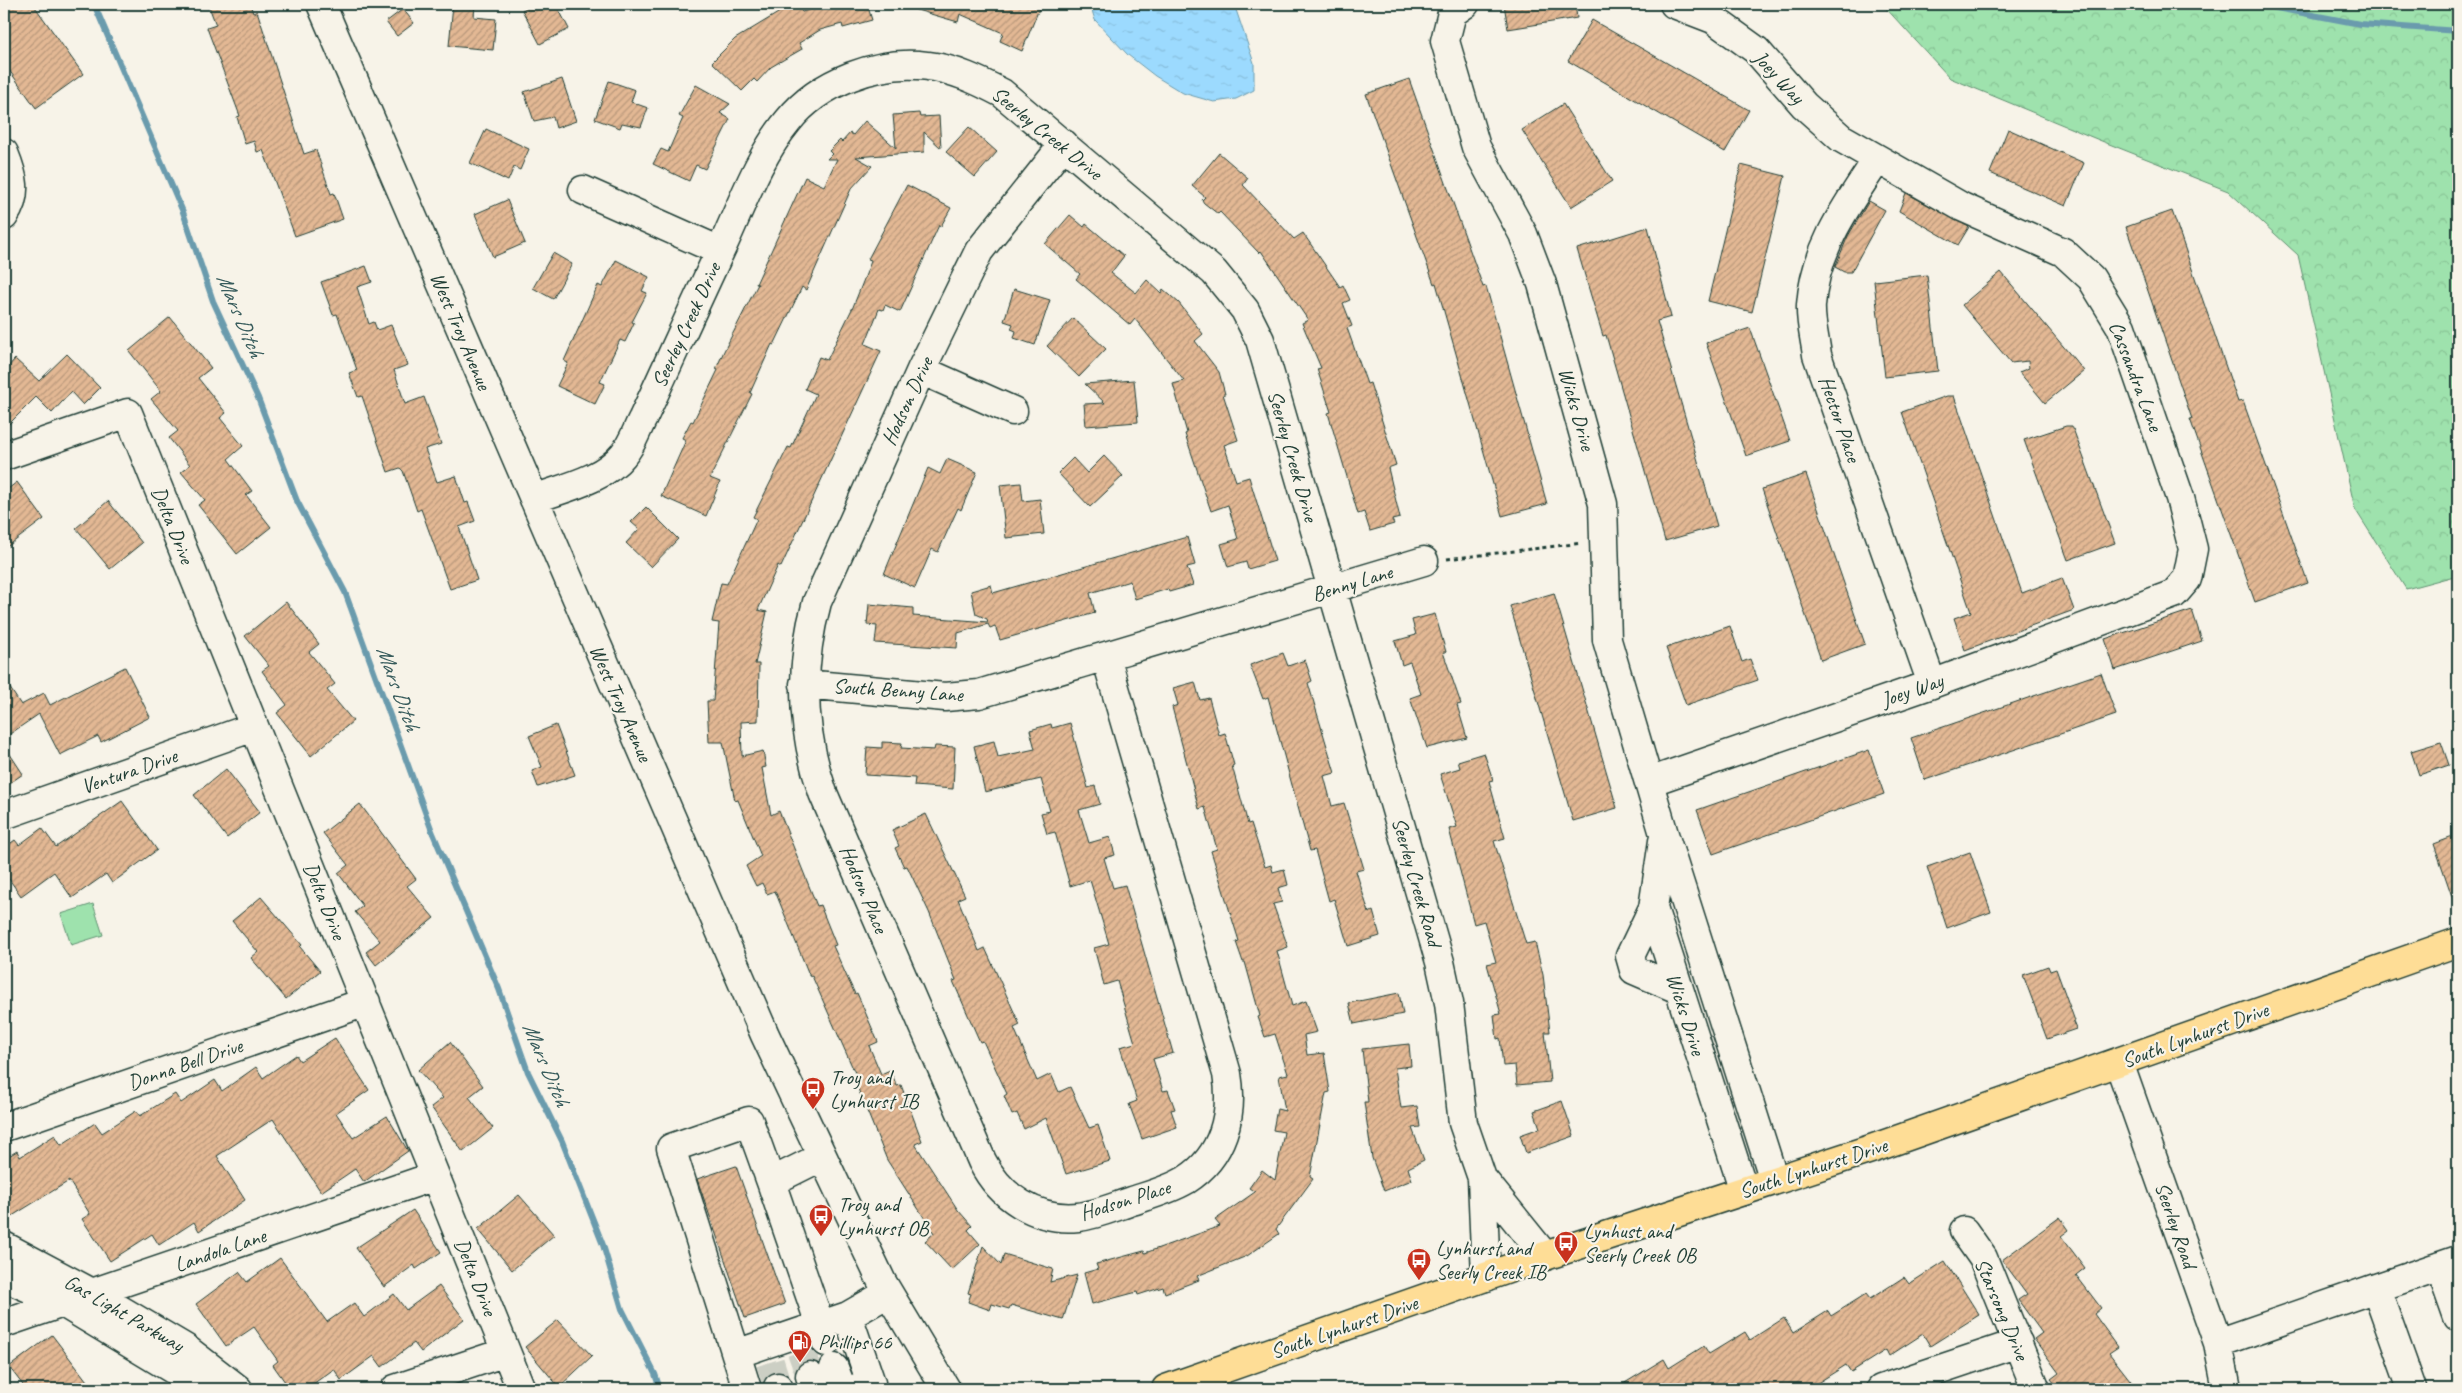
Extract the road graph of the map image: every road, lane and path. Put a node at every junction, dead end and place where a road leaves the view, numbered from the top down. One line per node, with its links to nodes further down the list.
1 (321, 4): 13 (street, West Troy Avenue)
2 (1465, 4): 14 (street, Wicks Drive)
3 (1674, 4): 6 (street, Joey Way)
4 (1064, 144): 9 (street, Seerley Creek Drive); 10 (street, Hodson Drive); 16 (street, Seerley Creek Drive)
5 (4, 153): 8 (street)
6 (1878, 160): 17 (street, Cassandra Lane); 20 (street, Hector Place)
7 (583, 190): 9 (street)
8 (7, 211)
9 (720, 251): 13 (street, Seerley Creek Drive)
10 (921, 370): 11 (street); 19 (street, Hodson Drive)
11 (1013, 412)
12 (4, 456): 21 (street, Delta Drive)
13 (534, 499): 31 (street, West Troy Avenue)
14 (1605, 540): 15 (path); 22 (street, Wicks Drive)
15 (1424, 561): 16 (street, Benny Lane)
16 (1332, 590): 18 (street, Benny Lane); 33 (street, Seerley Creek Road)
17 (2174, 594): 20 (street, Joey Way)
18 (1106, 657): 19 (street, South Benny Lane); 19 (street, Hodson Place)
19 (804, 684)
20 (1932, 684): 22 (street, Joey Way)
21 (254, 727): 23 (street, Ventura Drive); 28 (street, Delta Drive)
22 (1649, 782): 24 (street, Wicks Drive)
23 (4, 815)
24 (1664, 834): 25 (street, Wicks Drive); 34 (street, Wicks Drive)
25 (1653, 908): 27 (street, Wicks Drive); 27 (street)
26 (2458, 942): 29 (main road, South Lynhurst Drive)
27 (1678, 989): 36 (street, Wicks Drive)
28 (366, 1002): 30 (street, Donna Bell Drive); 32 (street, Delta Drive)
29 (2119, 1063): 34 (main road, South Lynhurst Drive); 52 (street, Seerley Road)
30 (4, 1127)
31 (821, 1157): 35 (street); 45 (street, West Troy Avenue)
32 (435, 1176): 44 (street, Landola Lane); 53 (street, Delta Drive)
33 (1482, 1178): 39 (street, Seerley Creek Road); 42 (street, Seerley Creek Road)
34 (1774, 1180): 36 (main road, South Lynhurst Drive)
35 (771, 1182): 50 (street); 54 (street)
36 (1744, 1191): 39 (main road, South Lynhurst Drive)
37 (1964, 1231): 51 (street, Starsong Drive)
38 (4, 1246): 44 (street, Gas Light Parkway)
39 (1546, 1256): 42 (main road, South Lynhurst Drive)
40 (2449, 1263): 43 (street); 48 (street)
41 (4, 1276): 46 (street, Gas Light Parkway)
42 (1486, 1277): 63 (main road, South Lynhurst Drive)
43 (2376, 1288): 52 (street); 67 (street)
44 (92, 1293): 46 (street, Landola Lane); 57 (street, Gas Light Parkway)
45 (888, 1293): 47 (street); 62 (street, West Troy Avenue)
46 (63, 1303): 49 (street, Landola Lane); 56 (street, Gas Light Parkway)
47 (848, 1316): 50 (street); 61 (street)
48 (2458, 1317)
49 (4, 1323)
50 (811, 1338): 55 (street)
51 (2018, 1343): 64 (street); 65 (street, Starsong Drive)
52 (2218, 1343): 66 (street, Seerley Road)
53 (506, 1352): 58 (street); 59 (street, Delta Drive)
54 (736, 1354): 55 (street); 60 (street)
55 (773, 1371)
56 (198, 1389)
57 (238, 1389)
58 (395, 1389)
59 (521, 1389)
60 (747, 1389)
61 (854, 1389)
62 (946, 1389)
63 (1166, 1389)
64 (1881, 1389)
65 (2036, 1389)
66 (2227, 1389)
67 (2412, 1389)

